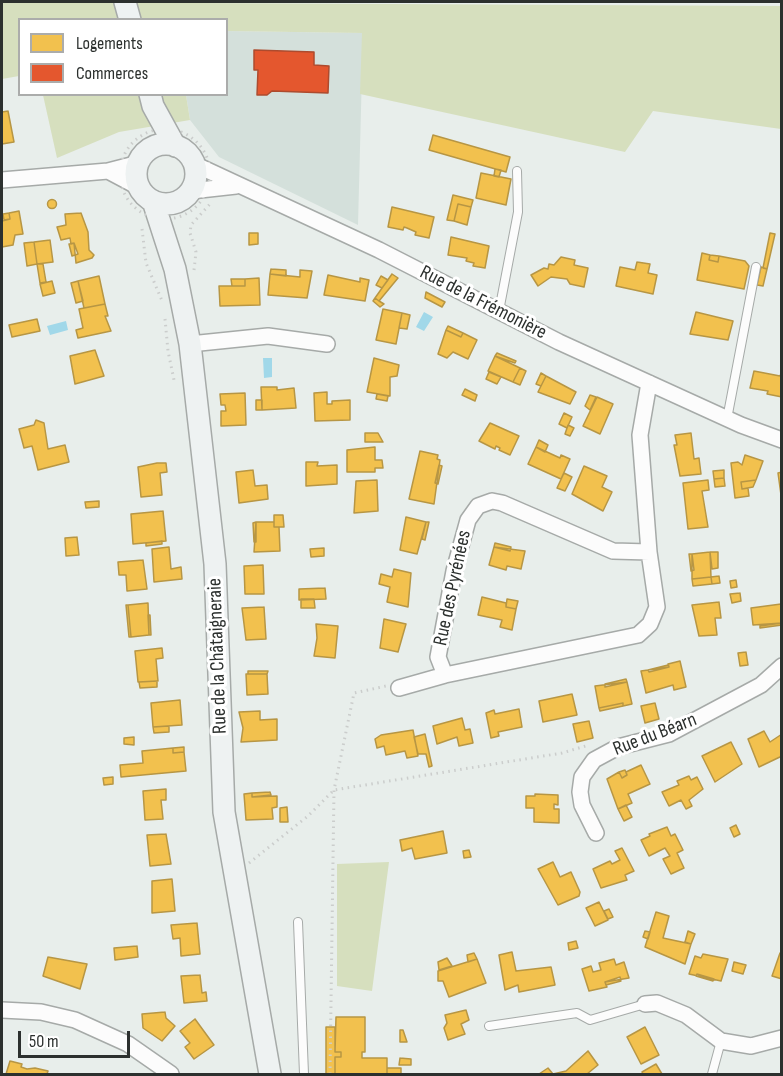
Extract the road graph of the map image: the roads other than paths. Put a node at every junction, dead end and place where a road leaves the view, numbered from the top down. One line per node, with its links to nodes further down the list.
1 (124, 2): 2 (street)
2 (129, 18)
3 (152, 100): 4 (street, Rue de la Châtaigneraie)
4 (141, 155): 6 (street); 7 (street, Rue de la Châtaigneraie); 7 (street, Rue de la Châtaigneraie)
5 (517, 171): 9 (lane)
6 (2, 180)
7 (178, 200): 9 (street, Rue de la Frémonière); 10 (street, Rue de la Châtaigneraie)
8 (756, 267): 13 (lane)
9 (499, 311): 12 (street, Rue de la Frémonière)
10 (190, 344): 11 (street); 27 (street, Rue de la Châtaigneraie)
11 (327, 344)
12 (649, 383): 13 (street, Rue de la Frémonière); 15 (street, Rue des Pyrénées)
13 (728, 419): 14 (street, Rue de la Frémonière)
14 (782, 440)
15 (649, 552): 17 (street, Rue des Pyrénées); 17 (street, Rue des Pyrénées)
16 (782, 666): 19 (street, Rue du Béarn)
17 (445, 675): 18 (street, Rue des Pyrénées)
18 (399, 688)
19 (596, 833)
20 (298, 922): 28 (lane)
21 (645, 1004): 23 (lane); 25 (street)
22 (2, 1010): 26 (street)
23 (489, 1026)
24 (782, 1038): 25 (street)
25 (721, 1041): 29 (lane)
26 (171, 1074)
27 (270, 1074)
28 (304, 1074)
29 (712, 1074)

